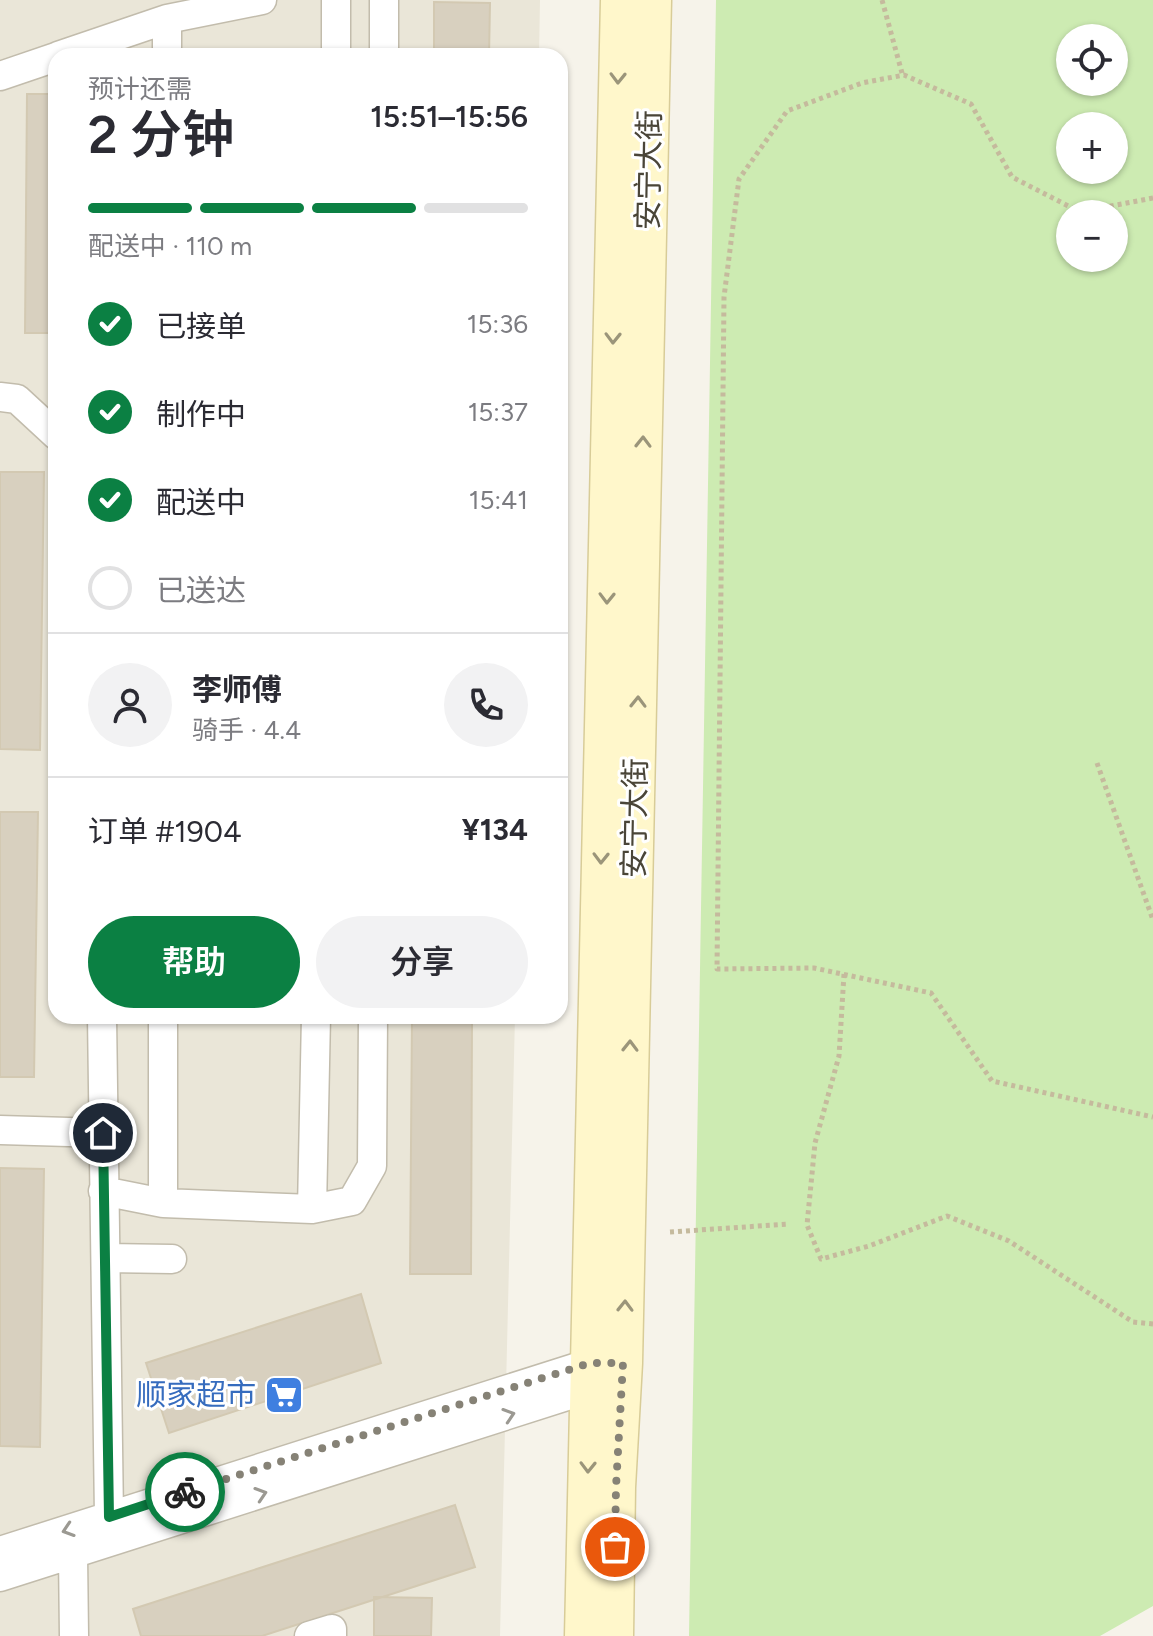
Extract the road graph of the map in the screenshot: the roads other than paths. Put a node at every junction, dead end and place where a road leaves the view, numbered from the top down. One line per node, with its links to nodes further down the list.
1 (259, 0): 6 (street)
2 (336, 0): 9 (street)
3 (384, 0): 10 (street)
4 (620, 0): 26 (main road, 安宁大街, one-way to 26)
5 (652, 0): 26 (main road, 安宁大街, one-way to 5)
6 (167, 19): 7 (street); 8 (street)
7 (81, 48)
8 (167, 48)
9 (336, 48)
10 (384, 48)
11 (48, 59): 12 (street)
12 (0, 76)
13 (4, 406): 14 (street)
14 (48, 431)
15 (102, 1024): 20 (street)
16 (163, 1024): 22 (street)
17 (316, 1024): 23 (street)
18 (373, 1024): 23 (street)
19 (0, 1130): 20 (street)
20 (103, 1133): 21 (street)
21 (103, 1191): 22 (street); 24 (street)
22 (163, 1203): 23 (street)
23 (312, 1209)
24 (106, 1258): 25 (street); 27 (street)
25 (172, 1259)
26 (606, 1378): 27 (street); 29 (street, one-way to 26); 34 (main road, 安宁大街, one-way to 34); 35 (main road, 安宁大街)
27 (109, 1517): 28 (street, one-way to 28)
28 (0, 1551)
29 (73, 1554): 30 (street); 31 (street)
30 (0, 1577)
31 (74, 1636)
32 (309, 1636): 33 (street)
33 (332, 1636)
34 (584, 1636)
35 (614, 1636)

